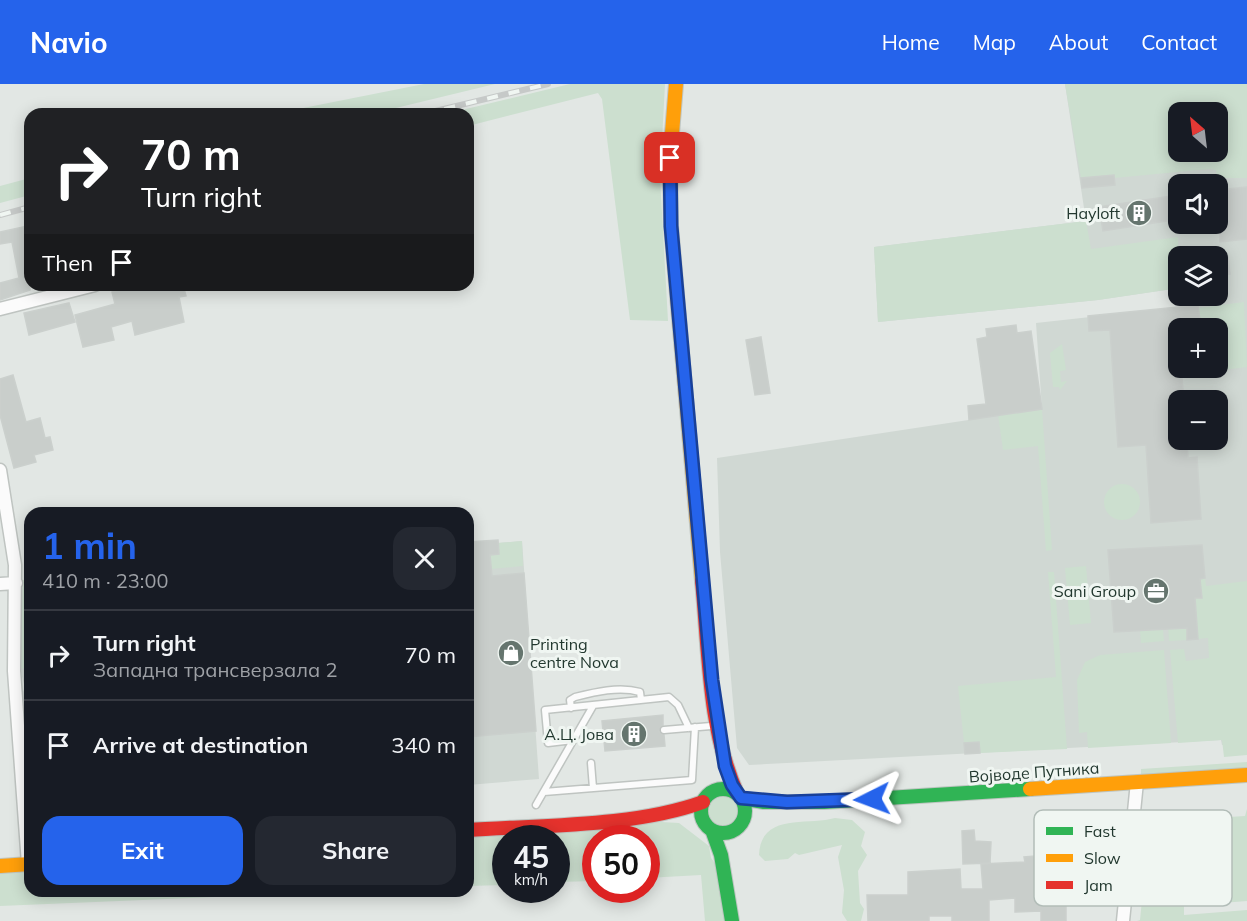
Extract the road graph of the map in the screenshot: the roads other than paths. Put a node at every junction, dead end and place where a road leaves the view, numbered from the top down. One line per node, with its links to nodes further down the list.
1 (676, 84): 10 (main road)
2 (71, 291): 3 (street)
3 (0, 309)
4 (0, 470): 5 (street)
5 (16, 583): 6 (street); 22 (street)
6 (0, 584)
7 (641, 700): 8 (lane); 9 (lane); 12 (lane)
8 (593, 706): 9 (lane); 14 (lane)
9 (571, 708): 14 (lane)
10 (715, 709): 20 (main road); 21 (main road)
11 (711, 726): 12 (lane)
12 (692, 728): 13 (lane); 18 (lane)
13 (664, 730)
14 (573, 740): 19 (lane)
15 (591, 763): 18 (lane)
16 (1247, 775): 17 (main road, Војводе Путника)
17 (1137, 782): 23 (main road, Војводе Путника); 25 (street)
18 (592, 788): 19 (lane)
19 (544, 792): 24 (lane)
20 (739, 796): 21 (main road); 23 (main road, Војводе Путника); 27 (main road)
21 (706, 798): 26 (main road); 28 (main road)
22 (24, 800)
23 (824, 802): 27 (main road, Војводе Путника)
24 (536, 805)
25 (1134, 810)
26 (625, 819): 28 (main road); 29 (main road)
27 (740, 826): 28 (main road); 33 (main road)
28 (710, 829): 33 (main road)
29 (474, 830)
30 (24, 864): 31 (main road)
31 (0, 866)
32 (1125, 906): 34 (street)
33 (731, 917)
34 (1123, 921)

